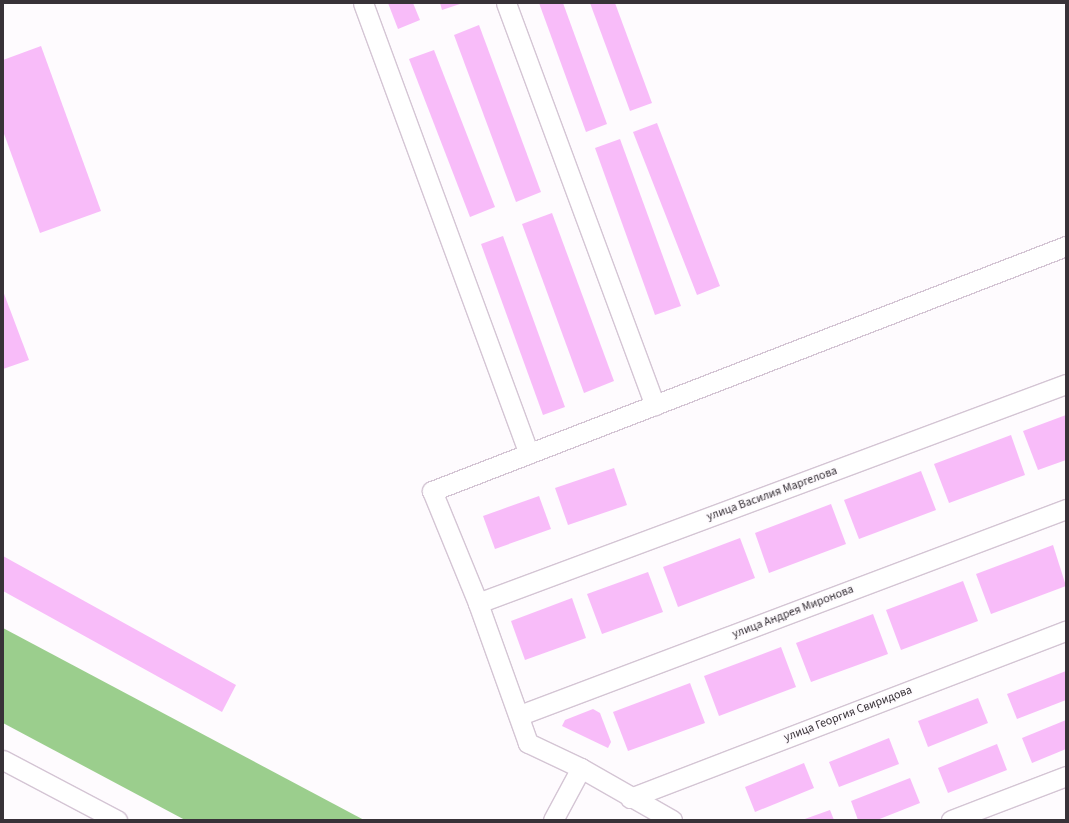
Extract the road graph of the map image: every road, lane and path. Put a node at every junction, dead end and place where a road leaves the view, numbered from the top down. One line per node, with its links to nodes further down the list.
1 (363, 3): 6 (street)
2 (506, 3): 5 (street)
3 (1066, 246): 5 (street)
4 (1066, 384): 8 (street, улица Василия Маргелова)
5 (655, 405): 6 (street)
6 (529, 454): 8 (street)
7 (1066, 509): 10 (street, улица Андрея Миронова)
8 (478, 603): 10 (street)
9 (1066, 631): 14 (street, улица Георгия Свиридова)
10 (520, 715): 12 (street)
11 (3, 760): 15 (street)
12 (580, 768): 14 (street); 16 (street)
13 (1066, 776): 18 (street)
14 (630, 798): 17 (street)
15 (117, 820)
16 (553, 820)
17 (672, 820)
18 (951, 820)

